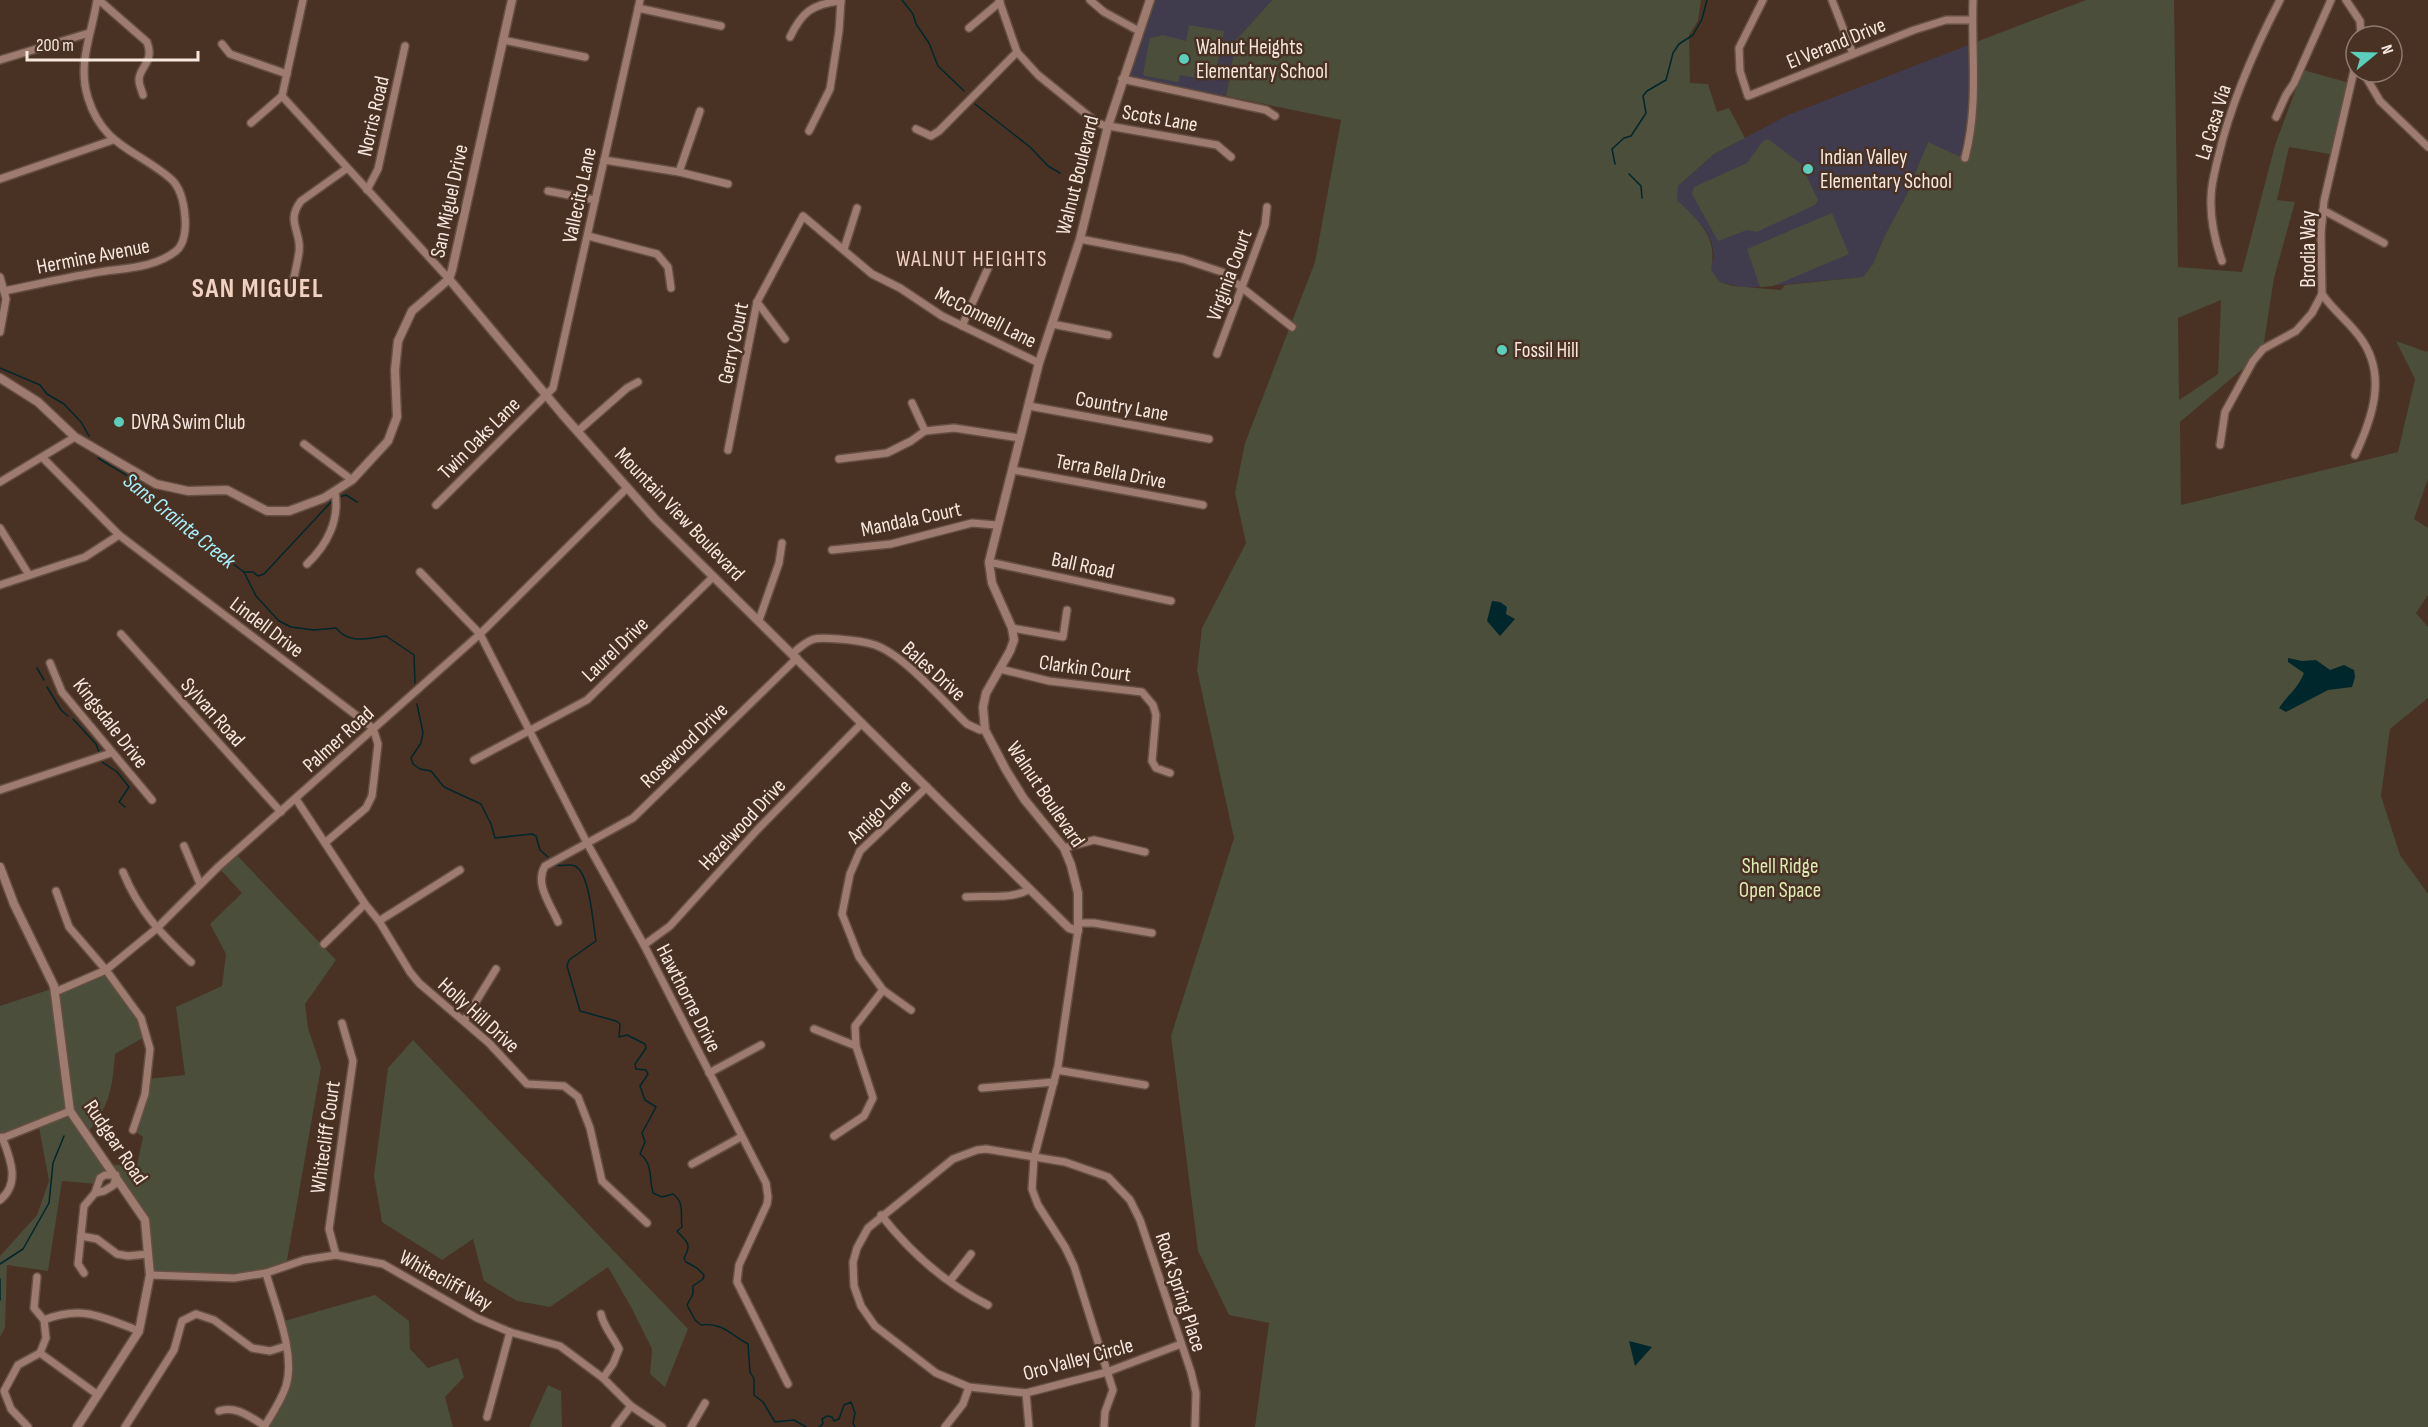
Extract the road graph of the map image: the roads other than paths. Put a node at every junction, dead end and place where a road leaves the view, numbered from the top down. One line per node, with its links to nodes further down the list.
1 (98, 0): 20 (street, Hermine Avenue); 33 (street)
2 (303, 0): 29 (street)
3 (512, 0): 22 (street, San Miguel Drive)
4 (841, 0): 21 (street); 41 (street)
5 (1090, 0): 19 (street)
6 (1150, 0): 19 (street, Walnut Boulevard)
7 (1763, 0): 26 (street, El Verand Drive)
8 (1832, 0): 26 (street)
9 (1973, 0): 15 (street)
10 (2280, 0): 62 (street, La Casa Via)
11 (2331, 0): 37 (street)
12 (2346, 0): 16 (street)
13 (1000, 1): 18 (street); 25 (street, Scots Lane)
14 (639, 4): 17 (street); 46 (street, Vallecito Lane)
15 (1972, 20): 26 (street, El Verand Drive); 45 (street)
16 (2360, 24)
17 (721, 26)
18 (969, 28)
19 (1138, 31): 30 (street, Walnut Boulevard)
20 (89, 33): 28 (street); 42 (street, Hermine Avenue)
21 (790, 38)
22 (503, 40): 27 (street); 65 (street, San Miguel Drive)
23 (222, 44): 29 (street)
24 (405, 46): 51 (street, Norris Road)
25 (1017, 52): 39 (street, Scots Lane); 40 (street)
26 (1853, 54)
27 (585, 57)
28 (0, 60)
29 (287, 74): 34 (street)
30 (1122, 79): 36 (street); 39 (street, Walnut Boulevard)
31 (2351, 84): 56 (street, Brodia Way)
32 (2370, 84): 43 (street)
33 (143, 95)
34 (282, 96): 38 (street); 47 (street, Mountain View Boulevard)
35 (700, 111): 48 (street)
36 (1275, 116)
37 (2276, 117)
38 (251, 123)
39 (1108, 126): 44 (street, Scots Lane); 59 (street, Walnut Boulevard)
40 (916, 129)
41 (809, 131)
42 (112, 140): 49 (street); 68 (street, Hermine Avenue)
43 (2428, 147)
44 (1231, 157)
45 (1965, 158)
46 (604, 160): 48 (street); 53 (street, Vallecito Lane)
47 (346, 168): 51 (street, Mountain View Boulevard); 70 (street)
48 (679, 172): 50 (street)
49 (0, 179)
50 (728, 184)
51 (367, 190): 65 (street, Mountain View Boulevard)
52 (548, 191): 53 (street)
53 (595, 200): 58 (street, Vallecito Lane)
54 (1268, 207): 67 (street, Virginia Court)
55 (857, 208): 61 (street)
56 (2323, 210): 60 (street); 69 (street, Brodia Way)
57 (803, 216): 61 (street, McConnell Lane); 71 (street, Gerry Court)
58 (588, 236): 66 (street); 82 (street, Vallecito Lane)
59 (1080, 239): 67 (street); 72 (street, Walnut Boulevard)
60 (2384, 243)
61 (844, 249): 73 (street, McConnell Lane)
62 (2222, 261)
63 (989, 266): 73 (street)
64 (0, 277): 68 (street)
65 (448, 279): 82 (street, Mountain View Boulevard); 97 (street, San Miguel Drive)
66 (671, 288)
67 (1242, 288): 74 (street); 78 (street, Virginia Court)
68 (4, 291): 75 (street)
69 (2322, 294): 91 (street); 93 (street, Brodia Way)
70 (290, 295)
71 (757, 302): 77 (street); 92 (street, Gerry Court)
72 (1052, 324): 76 (street); 79 (street, Walnut Boulevard)
73 (962, 326): 79 (street, McConnell Lane)
74 (1292, 327)
75 (0, 332)
76 (1108, 334)
77 (785, 339)
78 (1217, 354)
79 (1039, 363): 84 (street, Walnut Boulevard)
80 (0, 378): 87 (street, San Miguel Drive)
81 (638, 382): 85 (street)
82 (547, 395): 85 (street, Mountain View Boulevard); 101 (street, Twin Oaks Lane)
83 (912, 403): 86 (street)
84 (1029, 405): 88 (street, Walnut Boulevard); 89 (street, Country Lane)
85 (578, 431): 99 (street, Mountain View Boulevard)
86 (925, 431): 88 (street); 95 (street)
87 (75, 437): 94 (street); 100 (street, San Miguel Drive)
88 (1020, 438): 96 (street, Walnut Boulevard)
89 (1209, 439)
90 (304, 444): 97 (street)
91 (2220, 445)
92 (728, 450)
93 (2355, 454)
94 (43, 458): 98 (street); 105 (street, Lindell Drive)
95 (839, 459)
96 (1013, 470): 102 (street, Terra Bella Drive); 103 (street, Walnut Boulevard)
97 (352, 480): 100 (street, San Miguel Drive)
98 (0, 482)
99 (627, 488): 112 (street, Mountain View Boulevard); 119 (street, Palmer Road)
100 (335, 492): 109 (street)
101 (436, 505)
102 (1203, 506)
103 (996, 525): 107 (street, Mandala Court); 108 (street, Walnut Boulevard)
104 (0, 528): 111 (street)
105 (119, 535): 111 (street); 124 (street, Lindell Drive)
106 (782, 543): 116 (street)
107 (832, 550)
108 (989, 562): 114 (street, Ball Road); 117 (street, Walnut Boulevard)
109 (307, 564)
110 (420, 572): 119 (street, Hawthorne Drive)
111 (29, 575): 113 (street)
112 (713, 577): 116 (street, Mountain View Boulevard); 126 (street, Laurel Drive)
113 (0, 585)
114 (1171, 600)
115 (1067, 610): 117 (street)
116 (759, 620): 120 (street, Mountain View Boulevard)
117 (1012, 628): 122 (street, Walnut Boulevard)
118 (121, 634): 134 (street, Sylvan Road)
119 (480, 634): 124 (street, Palmer Road); 126 (street, Hawthorne Drive)
120 (795, 656): 123 (street, Mountain View Boulevard); 125 (street, Bales Drive); 136 (street, Rosewood Drive)
121 (50, 663): 127 (street, Kingsdale Drive)
122 (1000, 669): 125 (street, Walnut Boulevard); 129 (street, Clarkin Court)
123 (862, 723): 130 (street, Mountain View Boulevard); 154 (street, Hazelwood Drive)
124 (374, 728): 132 (street, Palmer Road); 135 (street)
125 (985, 730): 138 (street, Walnut Boulevard)
126 (530, 731): 128 (street, Laurel Drive); 136 (street, Hawthorne Drive)
127 (111, 753): 131 (street); 133 (street, Kingsdale Drive)
128 (474, 760)
129 (1170, 773)
130 (927, 787): 144 (street, Mountain View Boulevard); 158 (street, Amigo Lane)
131 (0, 790)
132 (296, 799): 134 (street, Palmer Road); 135 (street, Holly Hill Drive)
133 (152, 800)
134 (282, 812): 143 (street, Palmer Road)
135 (326, 842): 147 (street, Holly Hill Drive)
136 (587, 843): 149 (street, Rosewood Drive); 154 (street, Hawthorne Drive)
137 (184, 846): 143 (street)
138 (1064, 848): 139 (street); 150 (street, Walnut Boulevard)
139 (1145, 852)
140 (0, 867): 159 (street, Rudgear Road)
141 (460, 870): 148 (street)
142 (123, 872): 151 (street)
143 (200, 884): 151 (street, Palmer Road)
144 (1030, 889): 146 (street); 150 (street, Mountain View Boulevard)
145 (56, 891): 157 (street)
146 (966, 897)
147 (365, 904): 148 (street, Holly Hill Drive); 153 (street)
148 (379, 921): 161 (street, Holly Hill Drive)
149 (558, 922)
150 (1078, 927): 152 (street); 166 (street, Walnut Boulevard)
151 (156, 929): 155 (street); 157 (street, Palmer Road)
152 (1152, 933)
153 (324, 944)
154 (644, 945): 167 (street, Hawthorne Drive)
155 (191, 962)
156 (496, 969): 161 (street)
157 (106, 970): 159 (street, Palmer Road); 172 (street)
158 (883, 990): 160 (street, Amigo Lane); 165 (street)
159 (55, 992): 171 (street, Rudgear Road)
160 (911, 1010)
161 (464, 1021): 183 (street, Holly Hill Drive)
162 (342, 1023): 187 (street, Whitecliff Court)
163 (814, 1029): 165 (street)
164 (762, 1045): 167 (street)
165 (856, 1046): 173 (street)
166 (1057, 1070): 168 (street, Walnut Boulevard); 169 (street)
167 (709, 1074): 174 (street, Hawthorne Drive)
168 (1054, 1082): 170 (street); 176 (street, Walnut Boulevard)
169 (1146, 1085)
170 (982, 1088)
171 (70, 1111): 175 (street); 178 (street, Rudgear Road)
172 (133, 1130)
173 (834, 1136)
174 (741, 1137): 177 (street); 203 (street, Hawthorne Drive)
175 (1, 1138): 181 (street)
176 (1034, 1158): 179 (street, Oro Valley Circle); 182 (street, Oro Valley Circle); 201 (street, Walnut Boulevard)
177 (692, 1164)
178 (116, 1175): 180 (street); 180 (street); 185 (street, Rudgear Road)
179 (1108, 1177): 198 (street, Rock Spring Place)
180 (95, 1193): 184 (street)
181 (0, 1200)
182 (881, 1215): 192 (street); 204 (street, Oro Valley Circle)
183 (647, 1223)
184 (81, 1236): 185 (street); 188 (street)
185 (148, 1254): 190 (street, Rudgear Road)
186 (971, 1254): 192 (street)
187 (336, 1255): 189 (street, Whitecliff Way); 197 (street, Whitecliff Way)
188 (84, 1273)
189 (266, 1273): 190 (street, Whitecliff Way); 199 (street)
190 (150, 1275): 196 (street, Rudgear Road)
191 (37, 1277): 195 (street)
192 (950, 1281): 193 (street)
193 (988, 1305)
194 (601, 1314): 202 (street)
195 (44, 1320): 196 (street); 200 (street)
196 (139, 1331): 206 (street, Rudgear Road)
197 (510, 1332): 202 (street, Whitecliff Way); 210 (street)
198 (1181, 1344): 201 (street, Oro Valley Circle); 221 (street, Rock Spring Place)
199 (286, 1346): 211 (street); 214 (street)
200 (40, 1353): 206 (street); 212 (street)
201 (1107, 1372): 205 (street, Oro Valley Circle); 220 (street, Walnut Boulevard)
202 (603, 1378): 208 (street, Whitecliff Way)
203 (788, 1384)
204 (969, 1387): 205 (street, Oro Valley Circle); 218 (street)
205 (1026, 1393): 219 (street)
206 (98, 1395): 213 (street, Rudgear Road)
207 (705, 1403): 217 (street)
208 (631, 1406): 215 (street); 216 (street, Whitecliff Way)
209 (219, 1411): 211 (street)
210 (487, 1417)
211 (264, 1426)
212 (28, 1427)
213 (77, 1427)
214 (125, 1427)
215 (615, 1427)
216 (662, 1427)
217 (691, 1427)
218 (945, 1427)
219 (1029, 1427)
220 (1104, 1427)
221 (1195, 1427)

